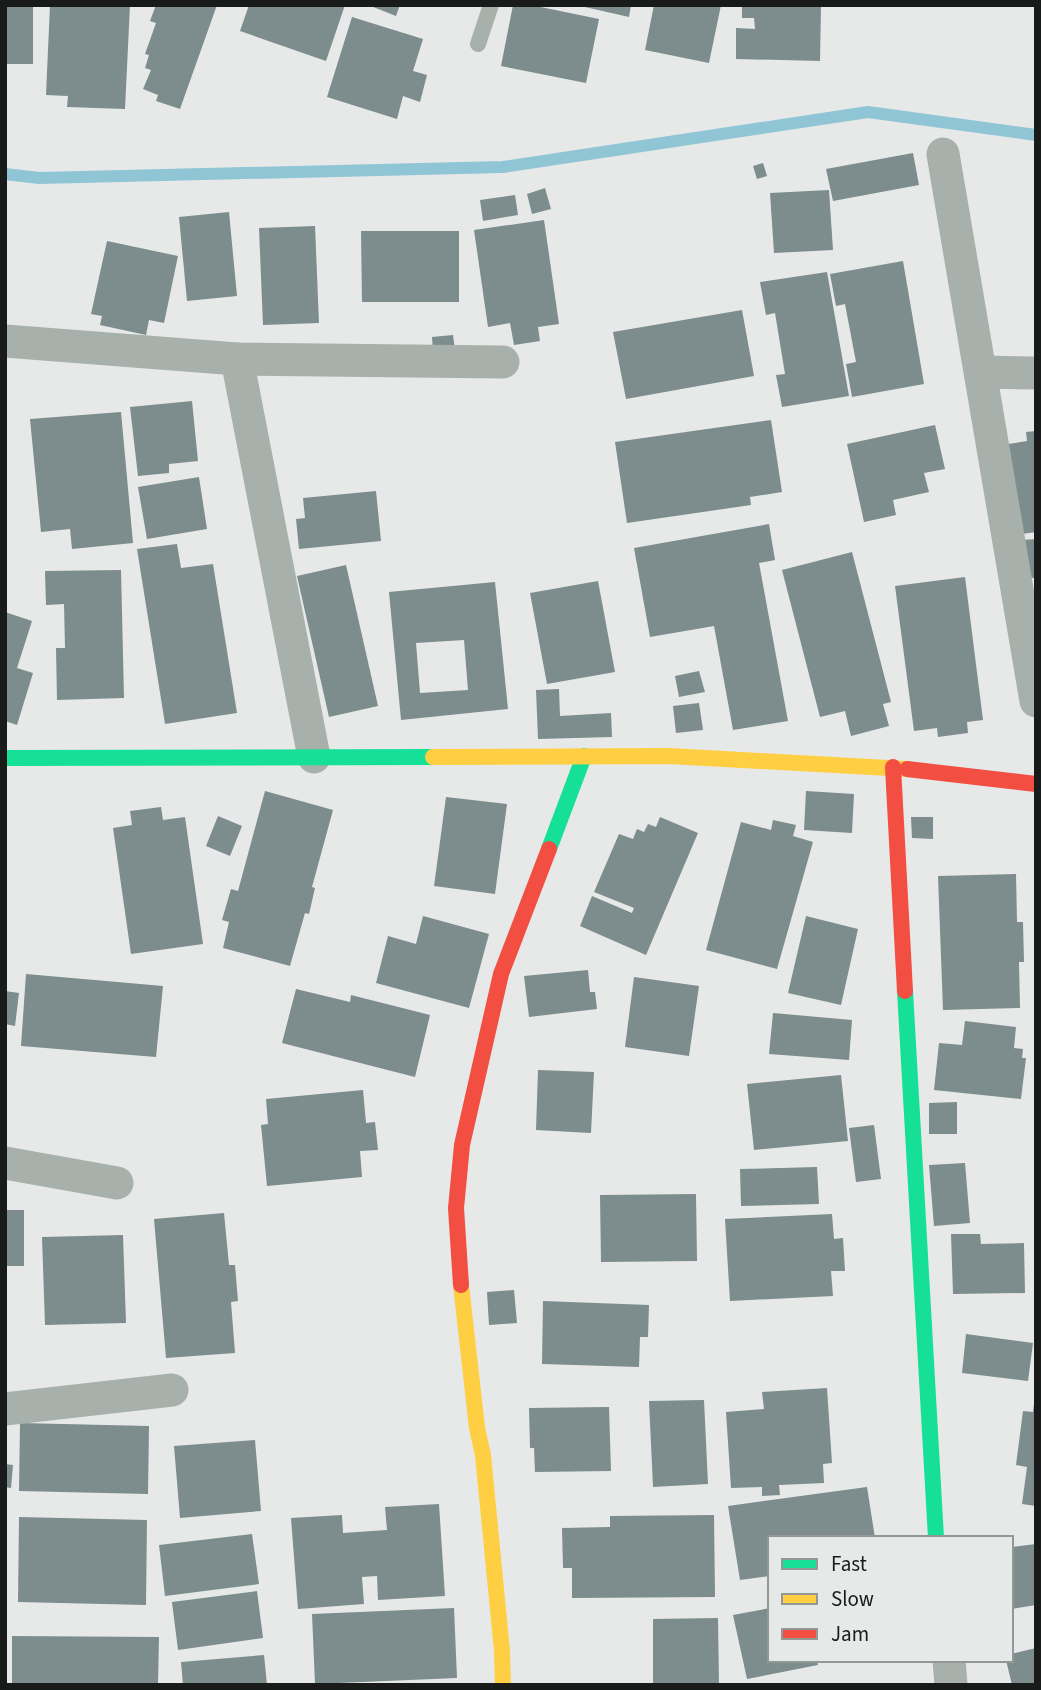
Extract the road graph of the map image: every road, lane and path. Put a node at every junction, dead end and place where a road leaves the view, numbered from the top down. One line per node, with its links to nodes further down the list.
1 (491, 5): 2 (lane)
2 (478, 44)
3 (943, 154): 7 (street)
4 (5, 341): 5 (street)
5 (237, 359): 6 (street); 11 (street)
6 (503, 362)
7 (981, 372): 8 (street); 9 (street)
8 (1036, 373)
9 (1036, 701)
10 (584, 756): 11 (street); 13 (street); 21 (street)
11 (314, 757): 12 (street)
12 (5, 758)
13 (893, 767): 14 (street); 19 (street)
14 (1036, 784)
15 (5, 1163): 16 (street)
16 (117, 1183)
17 (172, 1390): 18 (street)
18 (5, 1409)
19 (936, 1536)
20 (949, 1662): 22 (street)
21 (503, 1685)
22 (951, 1685)

